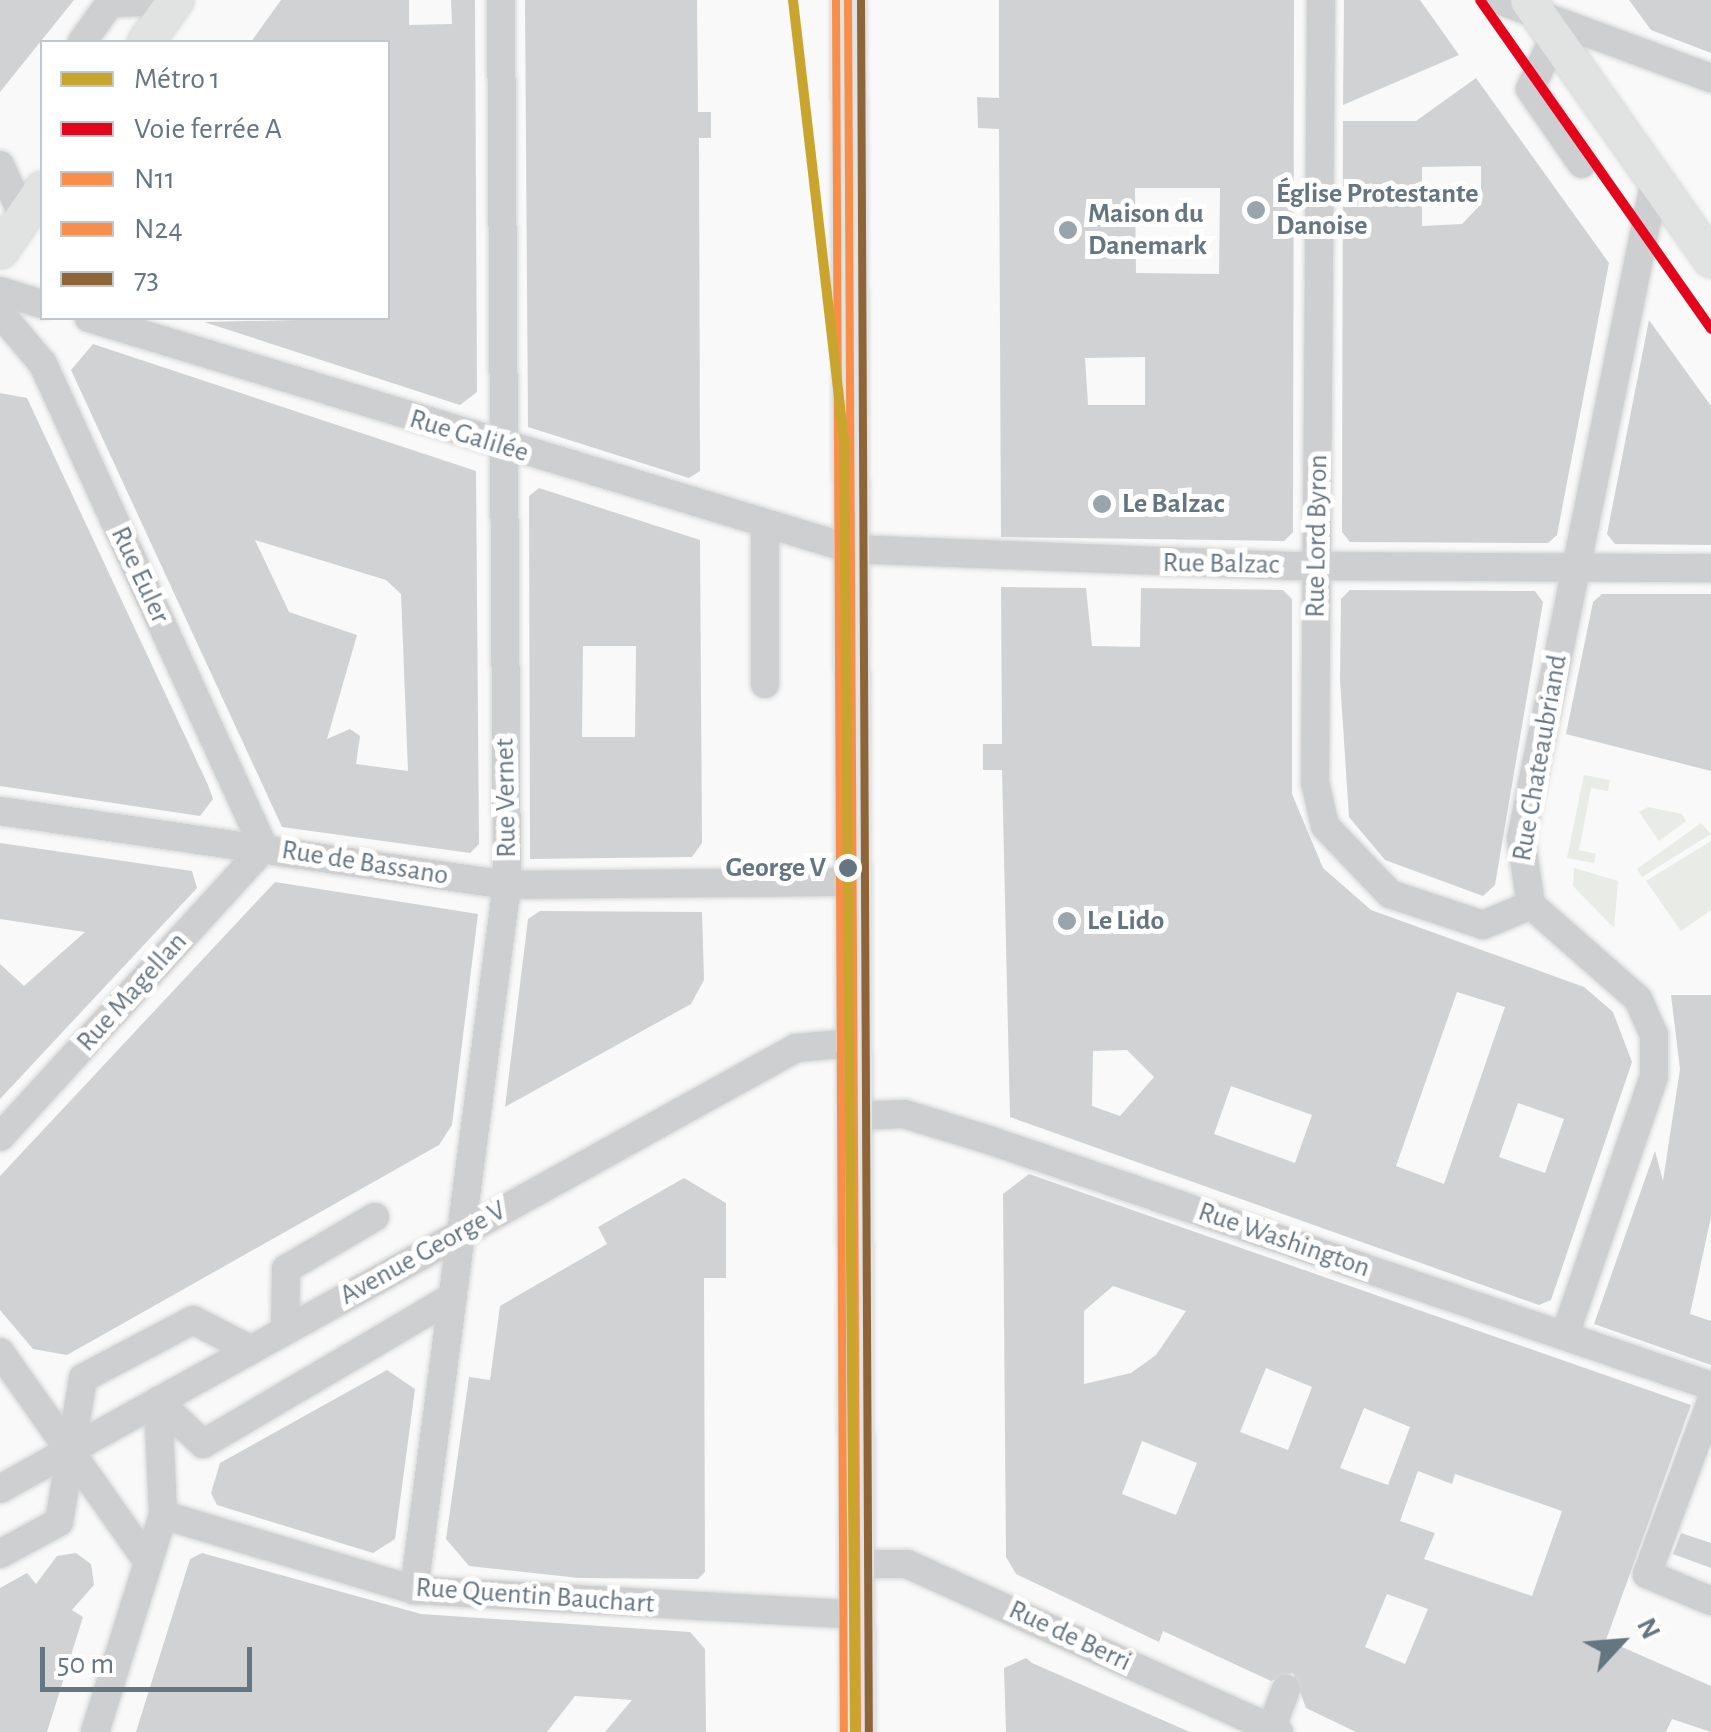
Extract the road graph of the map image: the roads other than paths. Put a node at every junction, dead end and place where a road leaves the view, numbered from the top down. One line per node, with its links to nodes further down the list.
1 (501, 0): 20 (street, Rue Vernet)
2 (848, 0): 22 (main road)
3 (1321, 0): 23 (street, Rue Lord Byron)
4 (1500, 0): 6 (street)
5 (175, 1): 7 (street); 8 (main road)
6 (1540, 17): 9 (street); 10 (street); 12 (main road)
7 (83, 40)
8 (147, 40)
9 (1711, 78)
10 (1582, 164)
11 (0, 165): 13 (street)
12 (1654, 180): 15 (main road); 24 (street, Rue Chateaubriand)
13 (33, 203): 14 (main road)
14 (0, 250)
15 (1711, 258)
16 (0, 291): 17 (street)
17 (40, 303)
18 (0, 313): 28 (street, Rue Euler)
19 (95, 320): 20 (street, Rue Galilée)
20 (501, 446): 21 (street, Rue Galilée); 30 (street, Rue Vernet)
21 (765, 528): 22 (street, Rue Galilée); 26 (street)
22 (851, 548): 23 (street, Rue Balzac); 29 (main road)
23 (1318, 565): 24 (street, Rue Balzac); 31 (street, Rue Lord Byron)
24 (1574, 568): 25 (street, Rue Balzac); 31 (street, Rue Chateaubriand)
25 (1711, 568)
26 (765, 684)
27 (0, 811): 28 (street, Rue de Bassano)
28 (264, 848): 30 (street, Rue de Bassano); 34 (street, Rue Magellan)
29 (852, 882): 30 (street, Rue de Bassano); 32 (main road)
30 (507, 885): 36 (street, Rue Vernet)
31 (1531, 905): 39 (street)
32 (853, 1043): 33 (main road); 36 (street, Avenue George V)
33 (854, 1116): 39 (street, Rue Washington); 50 (main road)
34 (0, 1137)
35 (375, 1217): 38 (street)
36 (460, 1232): 37 (street, Rue Vernet); 38 (street, Avenue George V)
37 (453, 1296): 43 (street); 51 (street, Rue Vernet)
38 (285, 1331): 40 (street, Avenue George V)
39 (1565, 1335): 42 (street, Rue Washington)
40 (251, 1350): 43 (street, Avenue George V); 45 (street)
41 (0, 1352): 45 (street)
42 (1711, 1386)
43 (158, 1401): 45 (street, Avenue George V); 47 (street)
44 (1711, 1402): 52 (street)
45 (76, 1449): 46 (street, Avenue George V); 48 (street); 49 (street)
46 (3, 1482)
47 (163, 1515): 49 (street); 51 (street, Rue Quentin Bauchart)
48 (0, 1554)
49 (148, 1562): 56 (street)
50 (856, 1564): 53 (main road); 55 (street, Rue de Berri)
51 (414, 1590): 53 (street, Rue Quentin Bauchart)
52 (1711, 1601)
53 (856, 1615): 57 (main road)
54 (1286, 1689): 55 (street)
55 (1275, 1730)
56 (95, 1732)
57 (857, 1732)

